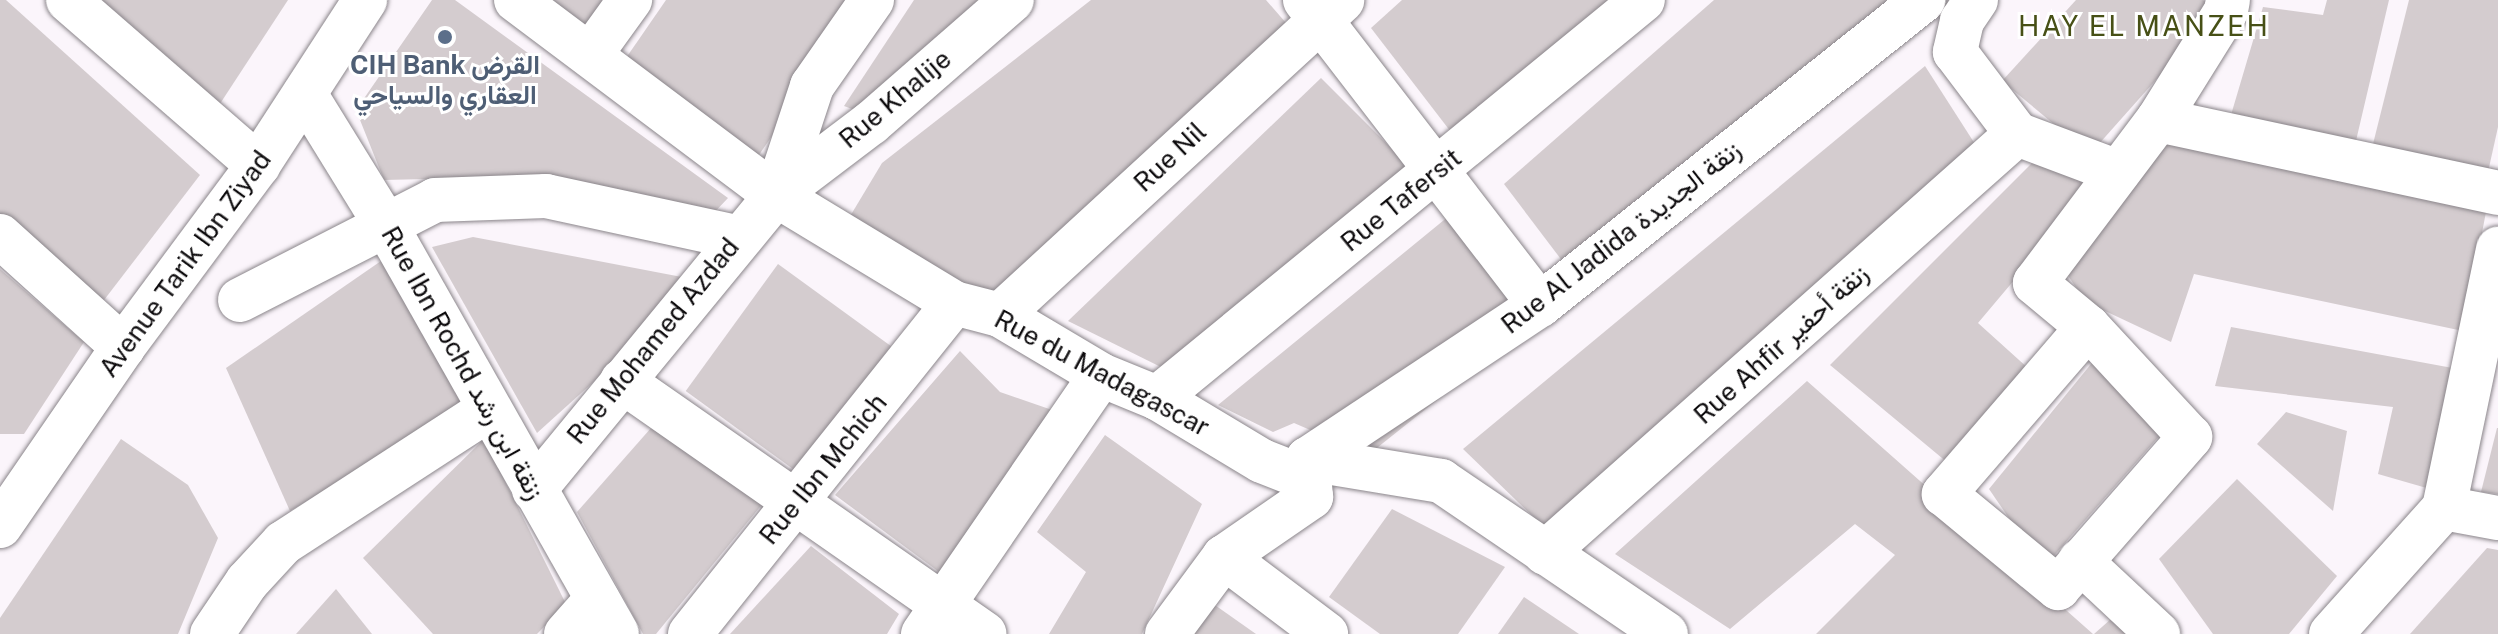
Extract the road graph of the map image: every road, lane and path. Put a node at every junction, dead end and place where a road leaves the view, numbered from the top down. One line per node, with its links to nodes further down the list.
1 (68, 0): 16 (street)
2 (365, 0): 13 (street, Avenue Tarik Ibn Ziyad)
3 (516, 0): 12 (street, Rue du Madagascar)
4 (630, 0): 12 (street)
5 (872, 0): 20 (street)
6 (1012, 0): 20 (street, Rue Khalije)
7 (1643, 0): 18 (street, Rue Tafersit)
8 (1924, 0): 27 (street, Rue Al Jadida زنقة الجديدة)
9 (1976, 0): 15 (street)
10 (2228, 0): 14 (street)
11 (1322, 6): 18 (street); 28 (street, Rue Nil)
12 (591, 54): 20 (street, Rue du Madagascar)
13 (305, 94): 16 (street, Avenue Tarik Ibn Ziyad); 21 (street, Rue Ibn Rochd زنقة ابن رشد)
14 (2158, 120): 17 (street); 19 (street)
15 (2017, 134): 17 (street); 42 (street, Rue Ahfir زنقة أحفير)
16 (258, 165): 31 (street, Avenue Tarik Ibn Ziyad)
17 (2118, 172): 30 (street)
18 (1434, 174): 27 (street); 34 (street, Rue Tafersit)
19 (2498, 193)
20 (776, 195): 23 (street, Rue Mohamed Azdad); 26 (street, Rue du Madagascar)
21 (387, 227): 23 (street); 25 (street); 35 (street, Rue Ibn Rochd زنقة ابن رشد)
22 (0, 236): 31 (street)
23 (736, 237): 33 (street, Rue Mohamed Azdad)
24 (2498, 249): 29 (street)
25 (240, 300)
26 (954, 303): 28 (street, Rue du Madagascar); 38 (street, Rue Ibn Mchich)
27 (1540, 305): 36 (street, Rue Al Jadida زنقة الجديدة)
28 (1000, 315): 32 (street, Rue du Madagascar)
29 (2492, 319): 39 (street)
30 (2088, 327): 44 (street); 44 (street)
31 (123, 347): 40 (street, Avenue Tarik Ibn Ziyad)
32 (1101, 375): 34 (street, Rue du Madagascar); 46 (street)
33 (622, 381): 37 (street, Rue Mohamed Azdad); 38 (street)
34 (1157, 398): 36 (street, Rue du Madagascar)
35 (488, 410): 37 (street, Rue Ibn Rochd زنقة ابن رشد); 48 (street)
36 (1308, 459): 42 (street, Rue du Madagascar); 43 (street)
37 (534, 490): 45 (street, Rue Ibn Rochd زنقة ابن رشد)
38 (798, 500): 46 (street); 50 (street, Rue Ibn Mchich)
39 (2444, 508): 41 (street); 55 (street)
40 (4, 512)
41 (2498, 518)
42 (1545, 553): 47 (street, Rue du Madagascar)
43 (1224, 557): 52 (street); 53 (street)
44 (2080, 561): 54 (street)
45 (607, 617): 49 (street)
46 (934, 620): 51 (street)
47 (1644, 629)
48 (212, 634)
49 (566, 634)
50 (690, 634)
51 (985, 634)
52 (1167, 634)
53 (1326, 634)
54 (2158, 634)
55 (2331, 634)

